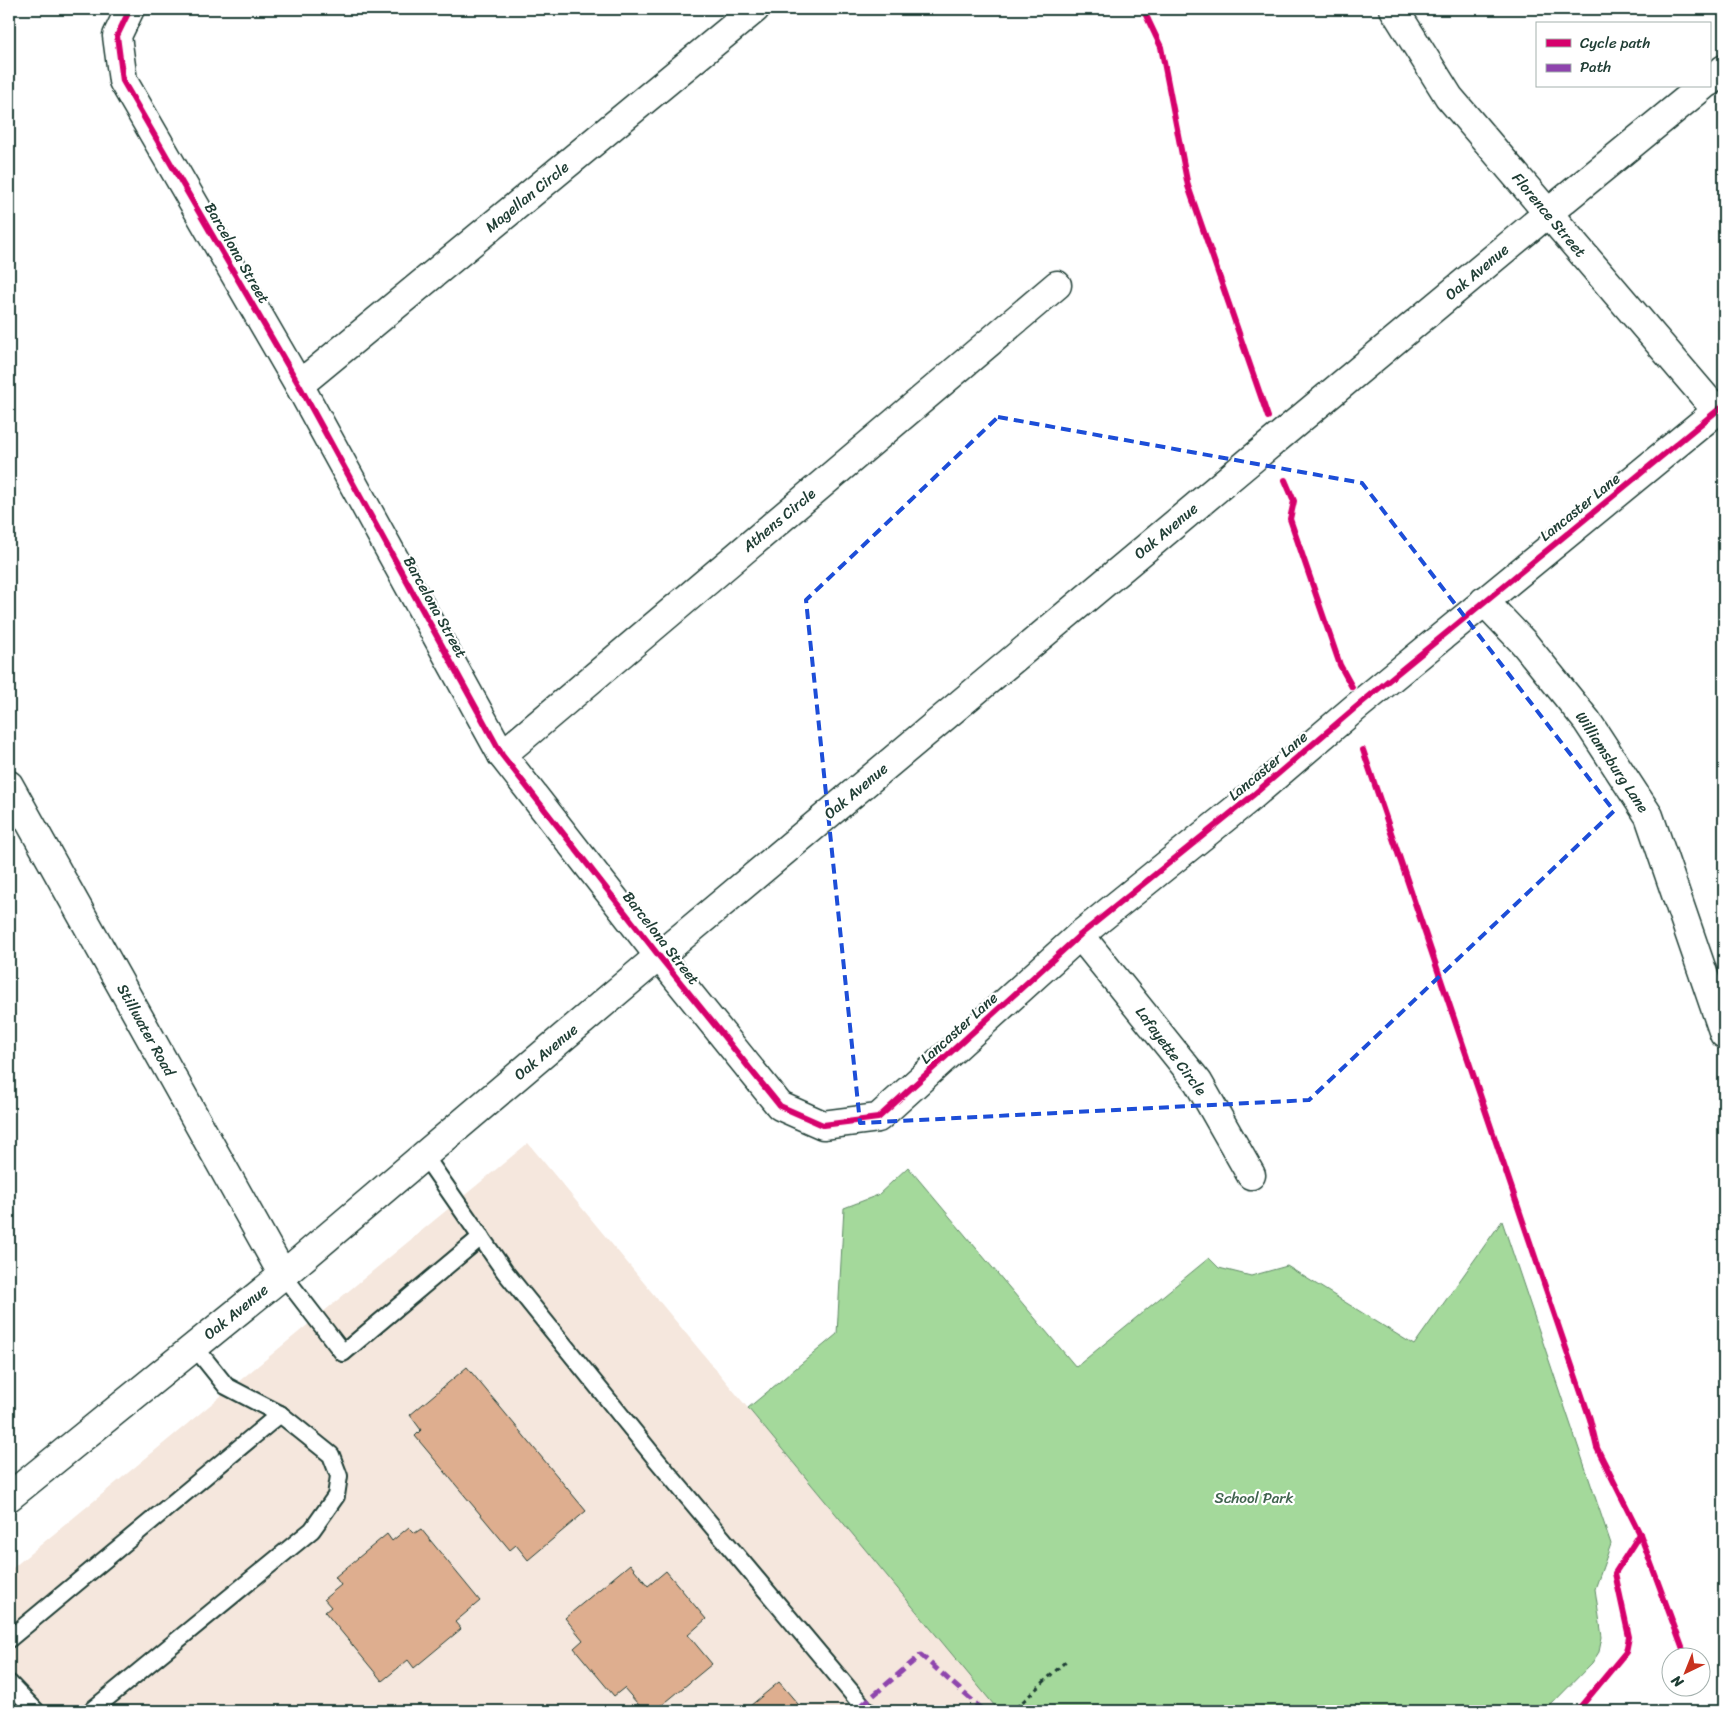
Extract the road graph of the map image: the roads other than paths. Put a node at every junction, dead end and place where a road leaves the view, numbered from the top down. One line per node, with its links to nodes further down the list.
1 (130, 9): 9 (street, Barcelona Street)
2 (755, 9): 9 (street, Magellan Circle)
3 (1394, 9): 7 (street, Florence Street)
4 (1724, 69): 5 (street)
5 (1710, 81)
6 (1702, 88): 7 (street, Oak Avenue)
7 (1548, 213): 10 (street, Florence Street); 15 (street, Oak Avenue)
8 (1057, 286): 12 (street, Athens Circle)
9 (299, 385): 12 (street, Barcelona Street)
10 (1721, 408): 11 (street, Lancaster Lane)
11 (1484, 601): 14 (street, Lancaster Lane); 16 (street, Williamsburg Lane)
12 (502, 755): 15 (street, Barcelona Street)
13 (9, 786): 21 (street, Stillwater Road)
14 (1080, 934): 17 (street, Lancaster Lane); 19 (street, Lafayette Circle)
15 (659, 956): 17 (street, Barcelona Street); 18 (street, Oak Avenue)
16 (1724, 1034)
17 (823, 1125)
18 (424, 1155): 20 (lane); 21 (street, Oak Avenue)
19 (1251, 1175)
20 (481, 1238): 21 (lane); 29 (lane)
21 (282, 1275): 22 (street, Oak Avenue)
22 (194, 1346): 23 (lane); 24 (street, Oak Avenue)
23 (280, 1414): 25 (lane); 28 (lane)
24 (9, 1497)
25 (9, 1638)
26 (9, 1683): 27 (lane)
27 (36, 1711)
28 (90, 1711)
29 (867, 1711)

